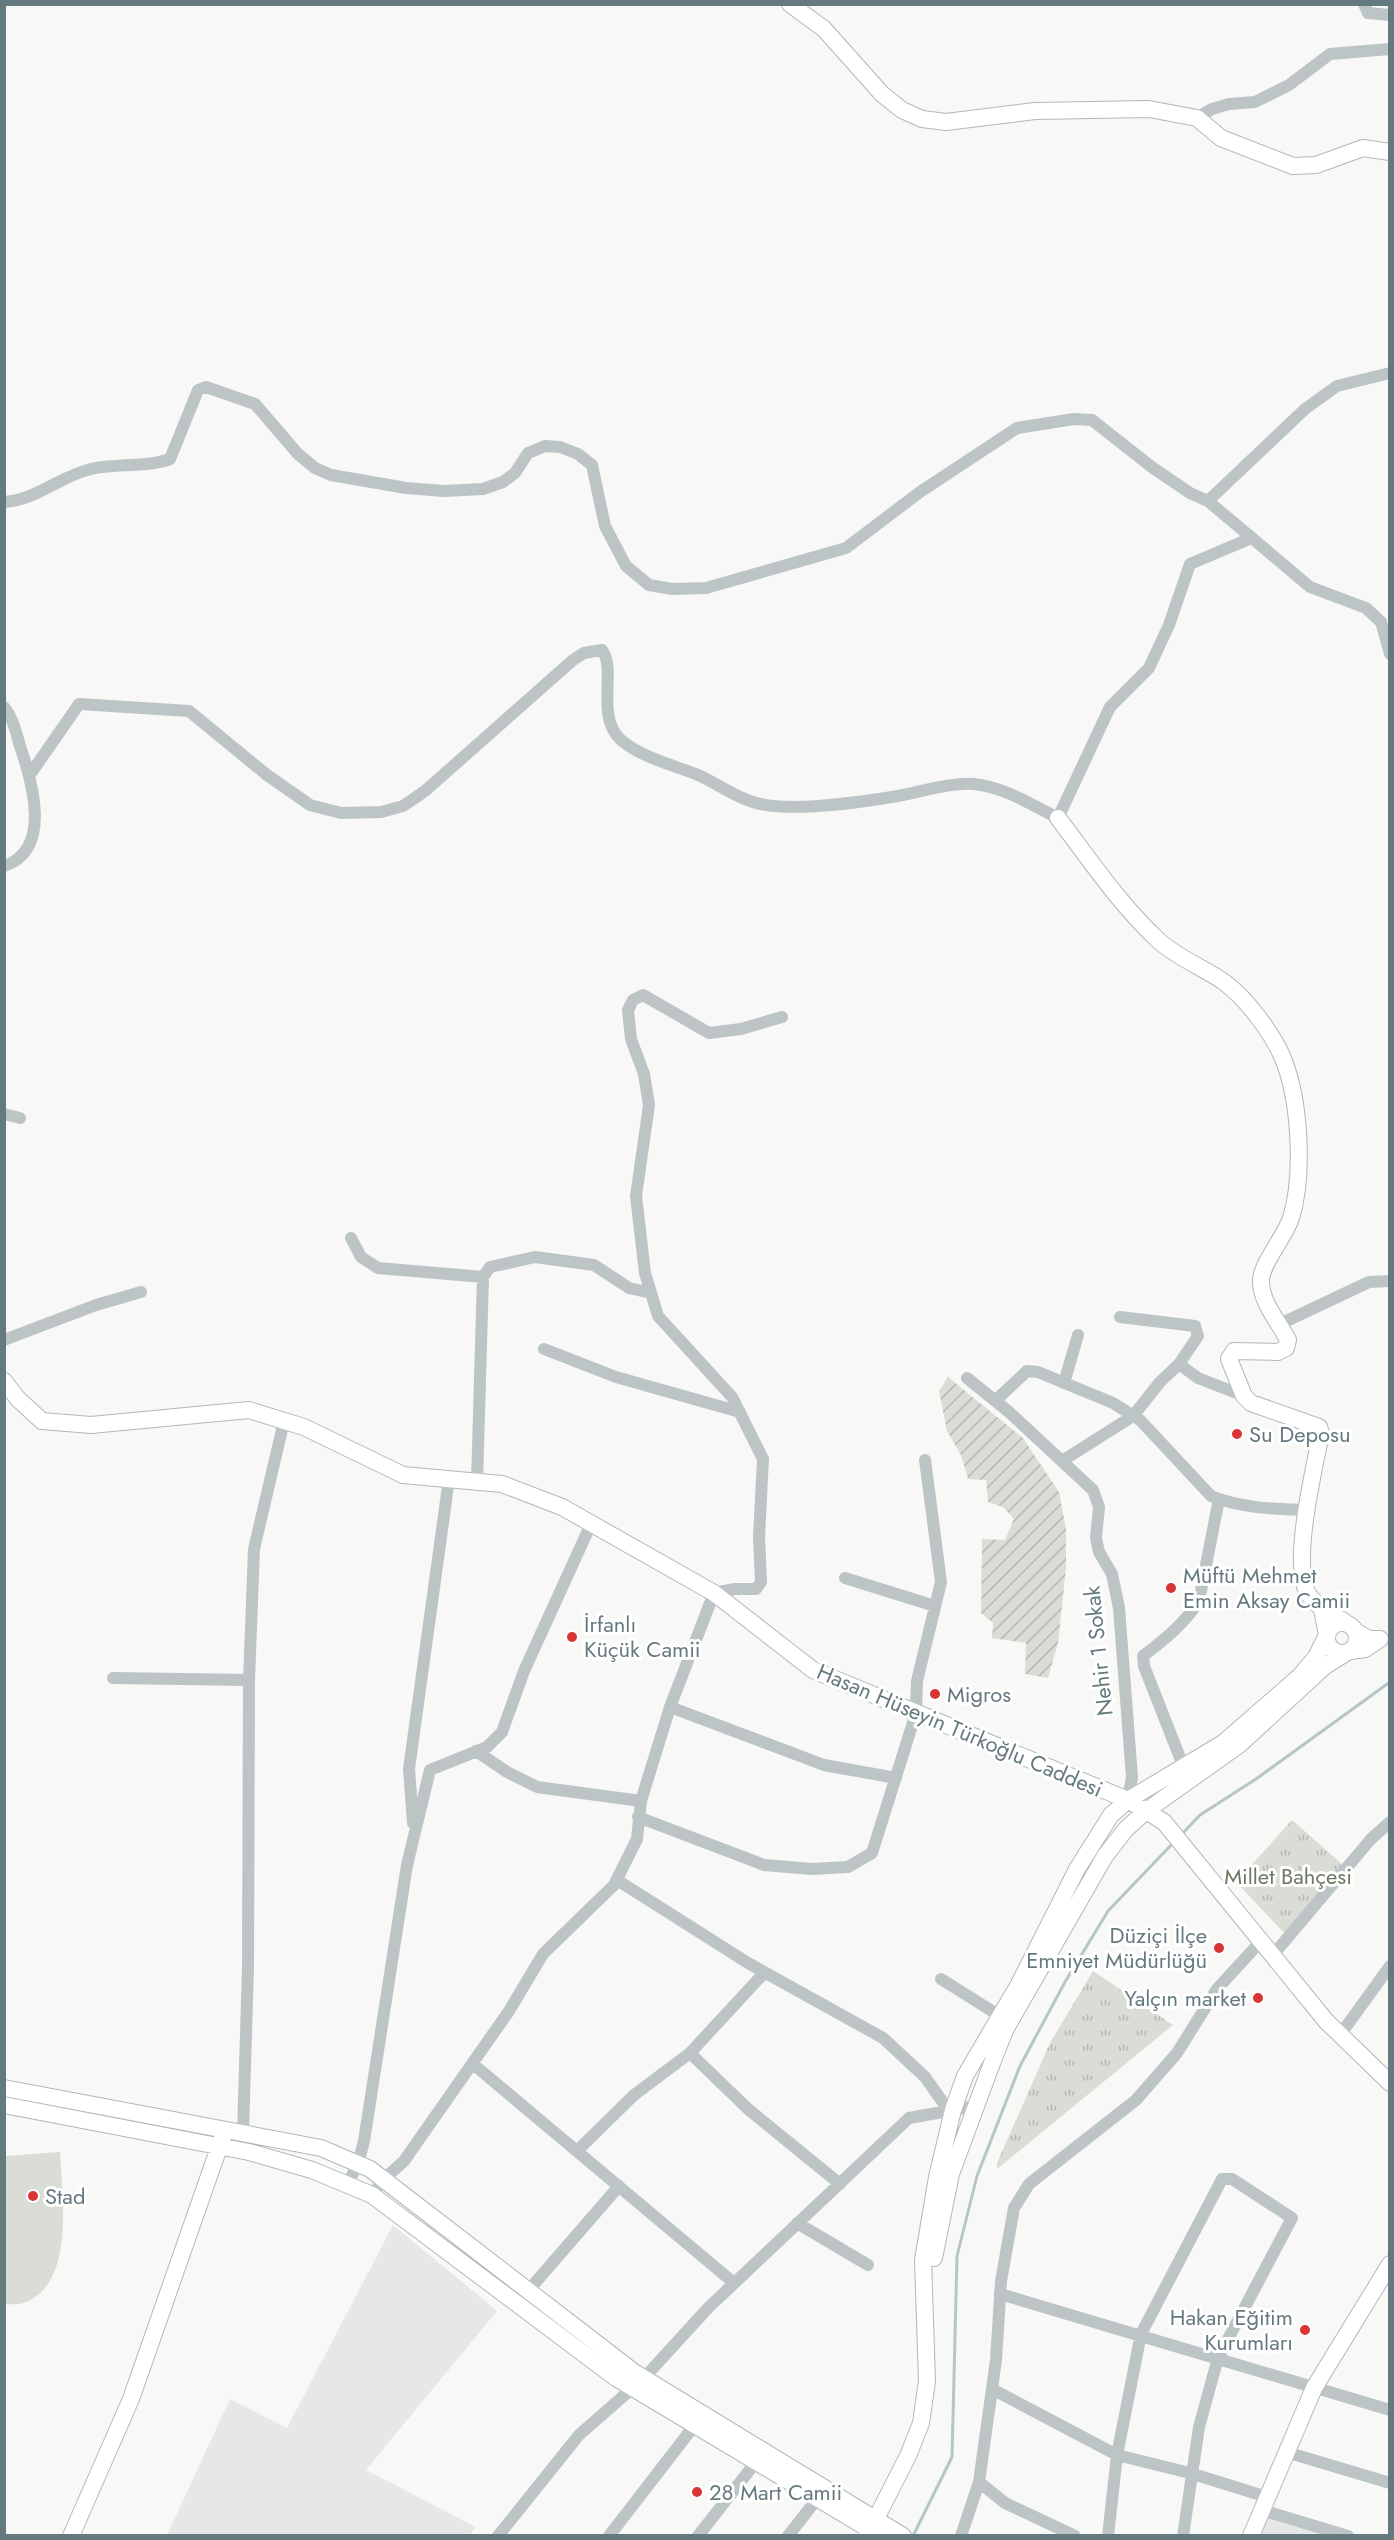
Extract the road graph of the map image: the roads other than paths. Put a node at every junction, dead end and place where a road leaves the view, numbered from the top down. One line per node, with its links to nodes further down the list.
1 (790, 4): 5 (street)
2 (1364, 4): 3 (street)
3 (1389, 15)
4 (1389, 49): 5 (street)
5 (1197, 118): 6 (street)
6 (1389, 152)
7 (1389, 373): 8 (street)
8 (1208, 501): 9 (street); 10 (street)
9 (4, 502)
10 (1249, 539): 11 (street); 14 (street)
11 (1389, 654)
12 (4, 707): 13 (street)
13 (29, 776): 14 (street); 15 (street)
14 (1058, 818): 25 (street)
15 (4, 866)
16 (782, 1017): 23 (street)
17 (4, 1114): 18 (street)
18 (20, 1118)
19 (351, 1238): 20 (street)
20 (483, 1277): 23 (street); 41 (street)
21 (1389, 1281): 25 (street)
22 (141, 1292): 27 (street)
23 (651, 1293): 35 (street)
24 (1120, 1317): 29 (street)
25 (1280, 1324): 33 (street)
26 (1078, 1335): 32 (street)
27 (4, 1340)
28 (544, 1349): 35 (street)
29 (1179, 1364): 33 (street); 36 (street)
30 (967, 1378): 34 (street, Nehir 1 Sokak)
31 (4, 1381): 37 (street, Hasan Hüseyin Türkoğlu Caddesi)
32 (1064, 1383): 34 (street); 36 (street)
33 (1244, 1396): 43 (street)
34 (995, 1401): 39 (street, Nehir 1 Sokak)
35 (740, 1412): 46 (street)
36 (1132, 1416): 39 (street); 42 (street)
37 (284, 1421): 40 (street, Hasan Hüseyin Türkoğlu Caddesi); 54 (street)
38 (925, 1460): 47 (street)
39 (1062, 1461): 60 (street, Nehir 1 Sokak)
40 (449, 1479): 41 (street, Hasan Hüseyin Türkoğlu Caddesi); 65 (street)
41 (477, 1482): 44 (street, Hasan Hüseyin Türkoğlu Caddesi)
42 (1219, 1499): 43 (street); 58 (street)
43 (1304, 1510): 48 (street)
44 (591, 1524): 46 (street, Hasan Hüseyin Türkoğlu Caddesi); 57 (street)
45 (845, 1578): 47 (street)
46 (714, 1593): 55 (street); 56 (street, Hasan Hüseyin Türkoğlu Caddesi)
47 (935, 1606): 56 (street)
48 (1322, 1610): 49 (street); 51 (street)
49 (1351, 1627): 50 (street); 51 (street); 52 (street)
50 (1385, 1634): 52 (street)
51 (1327, 1635): 52 (street); 58 (street)
52 (1349, 1652): 62 (street)
53 (113, 1678): 54 (street)
54 (249, 1680): 81 (street)
55 (670, 1707): 59 (street); 61 (street)
56 (916, 1713): 59 (street); 60 (street, Hasan Hüseyin Türkoğlu Caddesi)
57 (476, 1751): 61 (street); 65 (street)
58 (1184, 1768): 60 (street)
59 (896, 1778): 63 (street)
60 (1128, 1800): 62 (street, Hasan Hüseyin Türkoğlu Caddesi); 72 (street)
61 (641, 1801): 63 (street)
62 (1146, 1811): 67 (street, Hasan Hüseyin Türkoğlu Caddesi); 79 (street)
63 (638, 1817): 66 (street)
64 (1389, 1822): 68 (street)
65 (414, 1835): 84 (street)
66 (617, 1880): 70 (street); 75 (street)
67 (1261, 1941): 68 (street, Hasan Hüseyin Türkoğlu Caddesi); 95 (street)
68 (1273, 1955): 73 (street, Hasan Hüseyin Türkoğlu Caddesi)
69 (1389, 1966): 73 (street)
70 (764, 1973): 74 (street); 80 (street)
71 (941, 1979): 72 (street)
72 (1000, 2016): 80 (street)
73 (1340, 2034): 76 (street, Hasan Hüseyin Türkoğlu Caddesi)
74 (690, 2053): 83 (street); 86 (street)
75 (473, 2064): 83 (street); 85 (street)
76 (1388, 2078)
77 (4, 2088): 81 (street)
78 (4, 2105): 82 (street)
79 (976, 2106): 80 (street); 111 (street)
80 (951, 2111): 86 (street); 111 (street)
81 (234, 2131): 82 (street); 84 (street)
82 (219, 2146): 87 (street); 112 (street)
83 (577, 2151): 88 (street)
84 (358, 2164): 85 (street); 87 (street)
85 (384, 2179): 89 (street); 94 (street)
86 (840, 2184): 90 (street)
87 (347, 2185): 89 (street)
88 (619, 2186): 93 (street); 94 (street)
89 (372, 2195): 98 (street)
90 (797, 2223): 92 (street); 93 (street)
91 (1389, 2264): 99 (street)
92 (868, 2265)
93 (734, 2283): 98 (street)
94 (528, 2290): 98 (street)
95 (1000, 2294): 96 (street); 100 (street)
96 (1142, 2334): 97 (street); 97 (street); 104 (street)
97 (1218, 2358): 99 (street); 106 (street)
98 (638, 2383): 102 (street); 111 (street); 113 (street)
99 (1314, 2388): 101 (street); 103 (street)
100 (992, 2389): 104 (street); 107 (street)
101 (1389, 2410)
102 (694, 2426): 105 (street); 114 (street)
103 (1286, 2452): 108 (street); 110 (street)
104 (1117, 2455): 106 (street); 120 (street)
105 (756, 2463): 109 (street); 115 (street)
106 (1190, 2473): 110 (street); 121 (street)
107 (980, 2482): 118 (street); 119 (street)
108 (1389, 2483)
109 (817, 2499): 111 (street); 116 (street)
110 (1264, 2503): 122 (street); 123 (street)
111 (876, 2530): 117 (street)
112 (71, 2535)
113 (498, 2535)
114 (609, 2535)
115 (698, 2535)
116 (788, 2535)
117 (903, 2535)
118 (961, 2535)
119 (1075, 2535)
120 (1108, 2535)
121 (1183, 2535)
122 (1251, 2535)
123 (1348, 2535)

